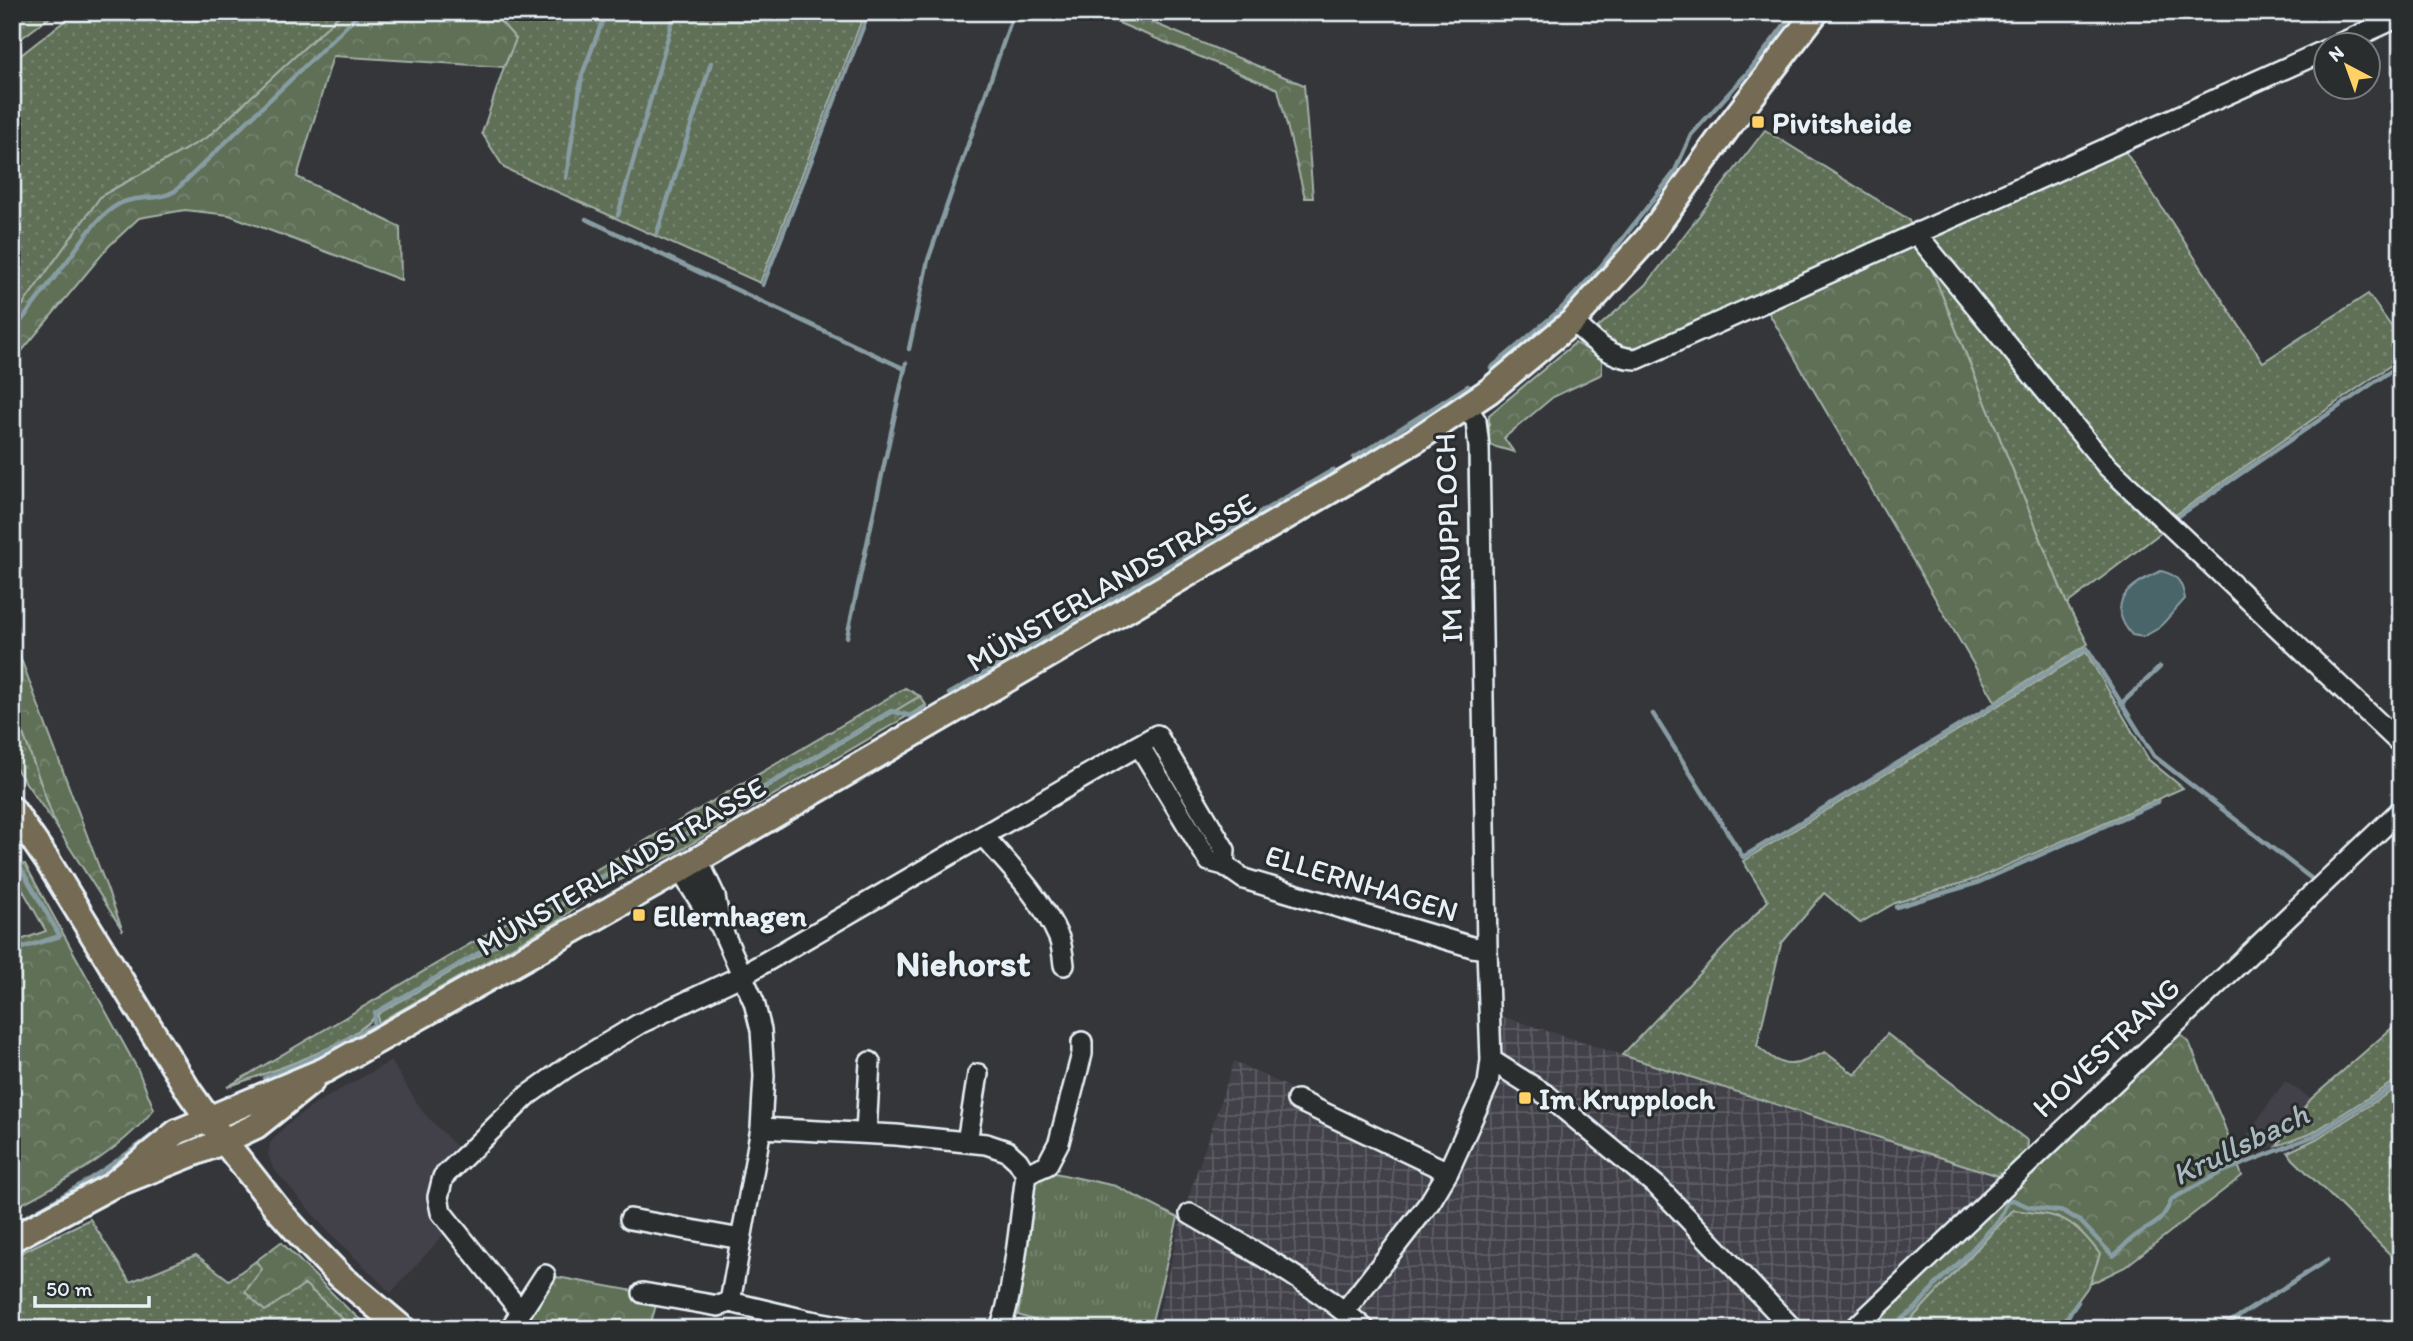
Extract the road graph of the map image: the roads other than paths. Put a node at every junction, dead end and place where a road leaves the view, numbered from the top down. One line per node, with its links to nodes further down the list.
1 (1816, 12): 6 (main road, MÜNSTERLANDSTRASSE)
2 (2401, 16): 3 (street)
3 (2366, 32)
4 (2312, 56): 5 (street)
5 (1919, 232): 6 (street); 8 (street)
6 (1573, 321): 7 (main road, MÜNSTERLANDSTRASSE)
7 (1467, 408): 12 (main road, MÜNSTERLANDSTRASSE); 13 (street, IM KRUPPLOCH)
8 (2401, 744)
9 (12, 809): 22 (main road)
10 (2401, 810): 45 (street, HOVESTRANG)
11 (983, 836): 13 (street, ELLERNHAGEN); 14 (street); 15 (street, ELLERNHAGEN)
12 (689, 865): 15 (street); 19 (main road, MÜNSTERLANDSTRASSE)
13 (1487, 949): 17 (street, IM KRUPPLOCH)
14 (1065, 965)
15 (743, 975): 23 (street); 38 (street, ELLERNHAGEN)
16 (1082, 1042): 28 (street)
17 (1491, 1060): 27 (street, IM KRUPPLOCH); 44 (street)
18 (870, 1062): 24 (street)
19 (325, 1070): 22 (main road, MÜNSTERLANDSTRASSE); 25 (main road, MÜNSTERLANDSTRASSE)
20 (978, 1074): 26 (street)
21 (1297, 1100): 27 (street)
22 (207, 1119): 25 (main road); 29 (main road, MÜNSTERLANDSTRASSE)
23 (761, 1128): 24 (street); 33 (street)
24 (866, 1133): 26 (street)
25 (224, 1141): 29 (main road, MÜNSTERLANDSTRASSE); 39 (main road)
26 (967, 1142): 28 (street)
27 (1448, 1172): 37 (street, IM KRUPPLOCH)
28 (1026, 1174): 42 (street)
29 (111, 1186): 32 (main road)
30 (1190, 1214): 37 (street)
31 (630, 1219): 33 (street)
32 (12, 1239)
33 (741, 1239): 36 (street)
34 (545, 1275): 38 (street)
35 (643, 1293): 36 (street)
36 (730, 1302): 41 (street)
37 (1345, 1311): 43 (street)
38 (521, 1312): 40 (street)
39 (403, 1329)
40 (510, 1329)
41 (857, 1329)
42 (999, 1329)
43 (1365, 1329)
44 (1793, 1329)
45 (1854, 1329)

